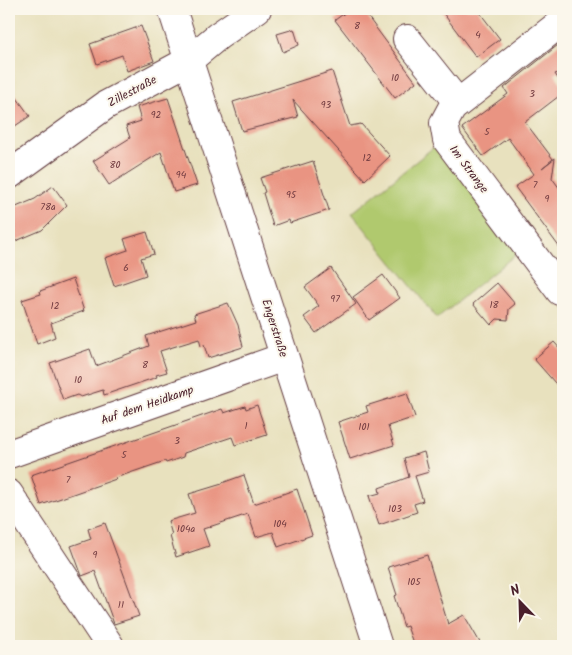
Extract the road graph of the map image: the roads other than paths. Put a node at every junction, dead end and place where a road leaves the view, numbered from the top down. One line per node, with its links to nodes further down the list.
1 (172, 9): 5 (street, Engerstraße)
2 (257, 9): 5 (street, Zillestraße)
3 (563, 21): 6 (street, Im Strange)
4 (407, 39): 6 (street)
5 (188, 61): 7 (street, Zillestraße); 9 (street, Engerstraße)
6 (458, 104): 8 (street, Im Strange)
7 (9, 175)
8 (560, 291)
9 (284, 357): 10 (street, Auf dem Heidkamp); 13 (street, Engerstraße)
10 (9, 454)
11 (9, 494): 12 (street)
12 (110, 646)
13 (378, 646)

